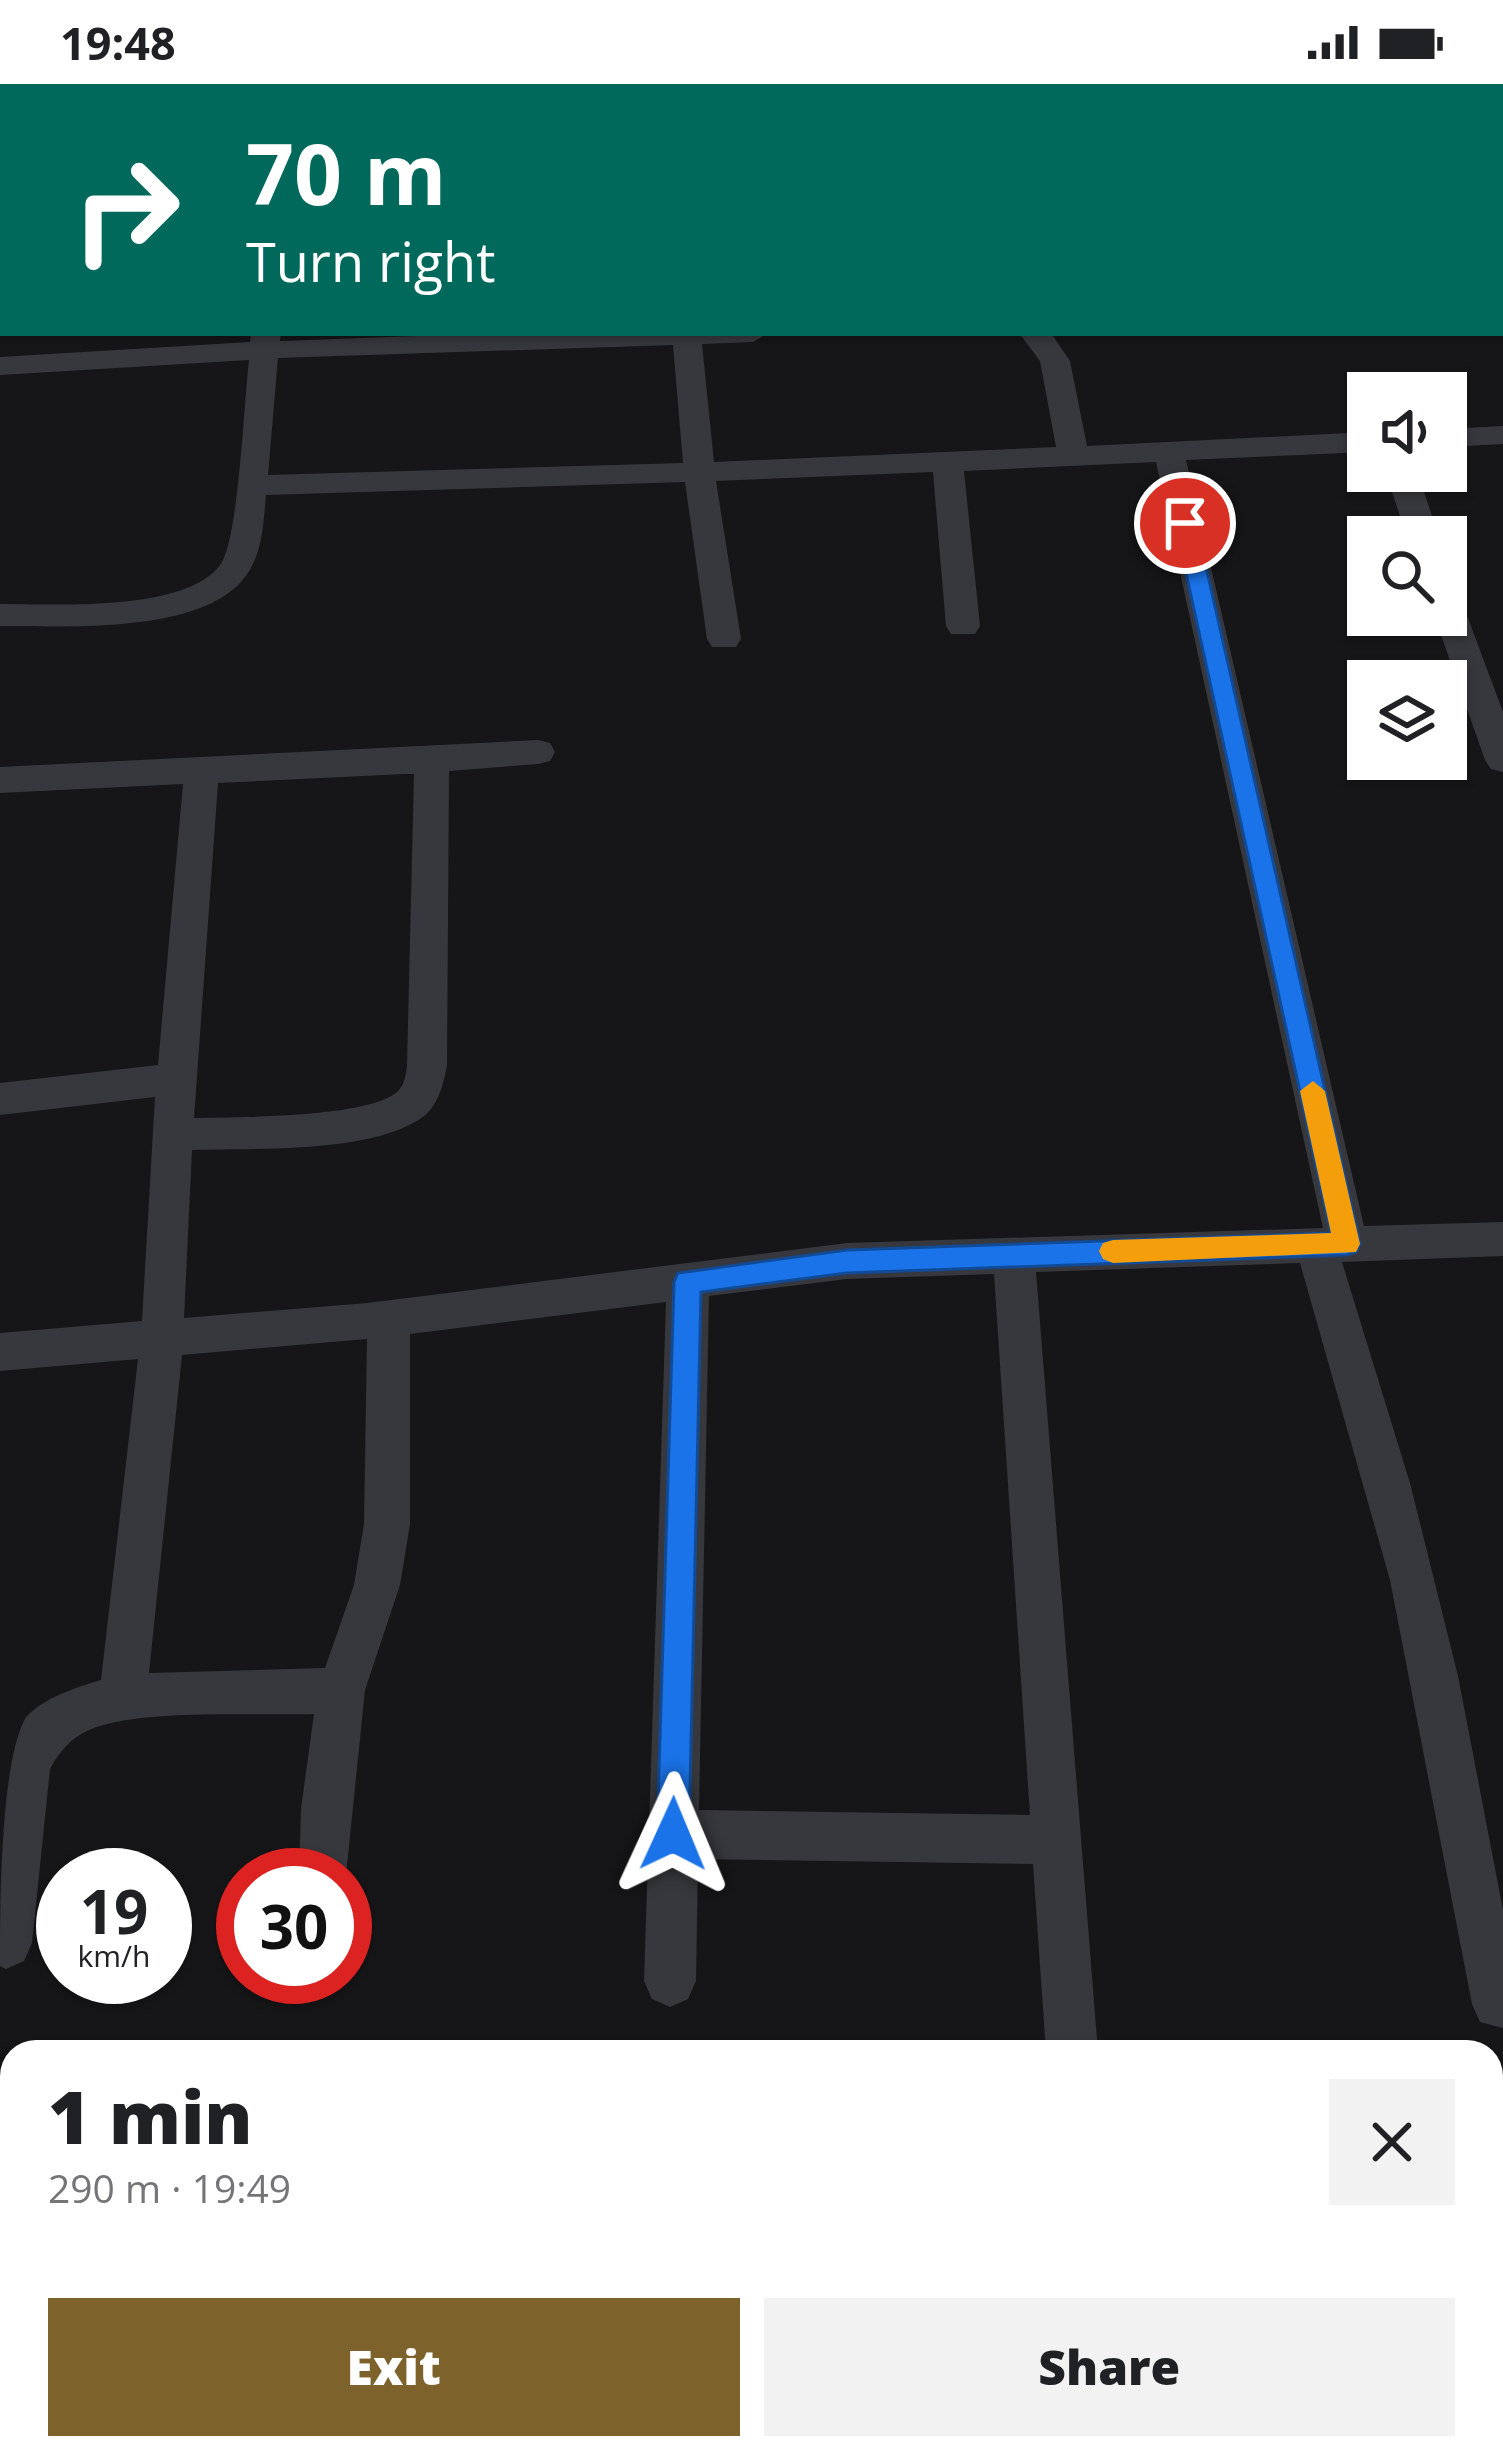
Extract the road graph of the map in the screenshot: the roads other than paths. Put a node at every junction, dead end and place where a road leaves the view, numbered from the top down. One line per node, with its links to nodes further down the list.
1 (617, 336): 4 (street)
2 (687, 336): 12 (street)
3 (1037, 336): 10 (street)
4 (266, 341): 5 (street); 13 (street)
5 (0, 366)
6 (1503, 435): 7 (street)
7 (1467, 437)
8 (1347, 443): 9 (street)
9 (1169, 452): 10 (street); 27 (street)
10 (1073, 454): 11 (street)
11 (948, 461): 12 (street); 15 (street)
12 (699, 471): 13 (street); 17 (street)
13 (253, 485): 14 (street)
14 (0, 616)
15 (962, 626)
16 (1458, 636): 19 (street)
17 (724, 639)
18 (538, 752): 20 (street)
19 (1503, 760)
20 (432, 762): 21 (street); 25 (street)
21 (202, 767): 22 (street); 23 (street)
22 (0, 780)
23 (176, 1079): 24 (street); 25 (street)
24 (0, 1100)
25 (172, 1135): 31 (street)
26 (1503, 1239): 27 (street)
27 (1331, 1244): 28 (street); 40 (street)
28 (1014, 1255): 29 (street); 36 (street)
29 (688, 1282): 30 (street); 35 (street)
30 (389, 1318): 31 (street); 33 (street)
31 (162, 1339): 32 (street); 34 (street)
32 (0, 1352)
33 (341, 1690): 34 (street); 37 (street)
34 (123, 1697): 38 (street)
35 (673, 1834): 36 (street); 39 (street)
36 (1057, 1840): 41 (street)
37 (325, 1848)
38 (6, 1942)
39 (670, 1982)
40 (1498, 2004)
41 (1071, 2040)

